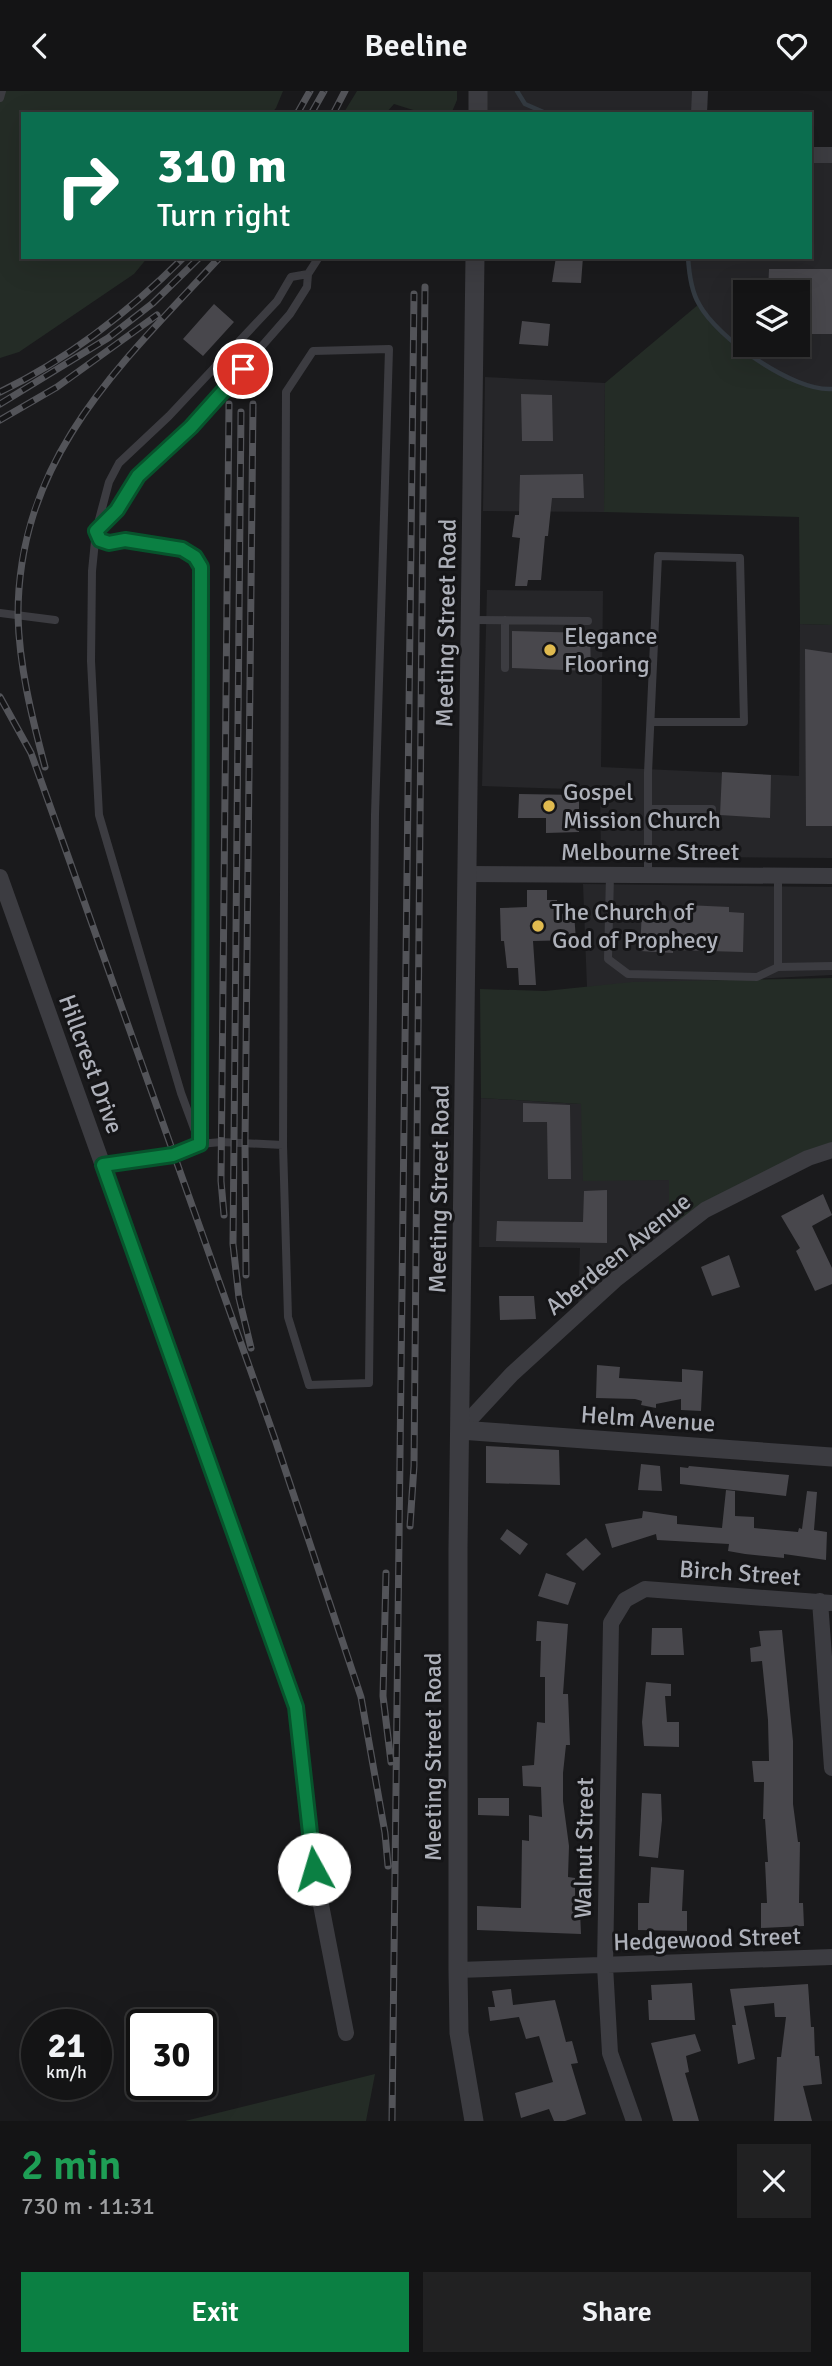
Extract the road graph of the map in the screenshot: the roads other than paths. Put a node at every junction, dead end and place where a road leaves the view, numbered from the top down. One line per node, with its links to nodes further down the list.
1 (2, 91): 4 (lane)
2 (478, 91): 5 (street)
3 (700, 91): 6 (street)
4 (0, 98)
5 (478, 112)
6 (699, 112)
7 (812, 155): 8 (street)
8 (832, 155)
9 (319, 259): 11 (lane)
10 (475, 259): 15 (street, Meeting Street Road)
11 (308, 274): 12 (lane); 12 (lane)
12 (96, 531): 30 (lane); 30 (lane)
13 (0, 613): 14 (lane)
14 (55, 620)
15 (471, 620): 16 (lane); 22 (street, Meeting Street Road)
16 (505, 620): 17 (lane); 18 (lane)
17 (588, 621)
18 (505, 669)
19 (651, 722): 19 (lane); 20 (lane)
20 (648, 809): 21 (lane); 24 (lane)
21 (712, 809)
22 (467, 874): 23 (street, Melbourne Street); 34 (street, Meeting Street Road)
23 (610, 875): 24 (street, Melbourne Street); 29 (lane)
24 (648, 875): 25 (street, Melbourne Street)
25 (778, 876): 26 (street, Melbourne Street); 29 (lane)
26 (832, 876)
27 (0, 877): 33 (street, Hillcrest Drive)
28 (832, 966): 29 (lane)
29 (778, 967)
30 (200, 1144): 31 (lane); 33 (lane)
31 (283, 1145): 31 (lane)
32 (832, 1150): 34 (street, Aberdeen Avenue)
33 (103, 1165): 42 (street, Hillcrest Drive)
34 (460, 1430): 35 (street, Helm Avenue); 41 (street, Meeting Street Road)
35 (832, 1457)
36 (645, 1589): 37 (street, Birch Street); 40 (street, Walnut Street)
37 (826, 1602): 38 (street)
38 (832, 1768)
39 (832, 1957): 40 (street, Hedgewood Street)
40 (604, 1966): 41 (street, Hedgewood Street); 44 (street, Walnut Street)
41 (458, 1970): 43 (street, Meeting Street Road)
42 (346, 2033)
43 (474, 2121)
44 (634, 2121)

